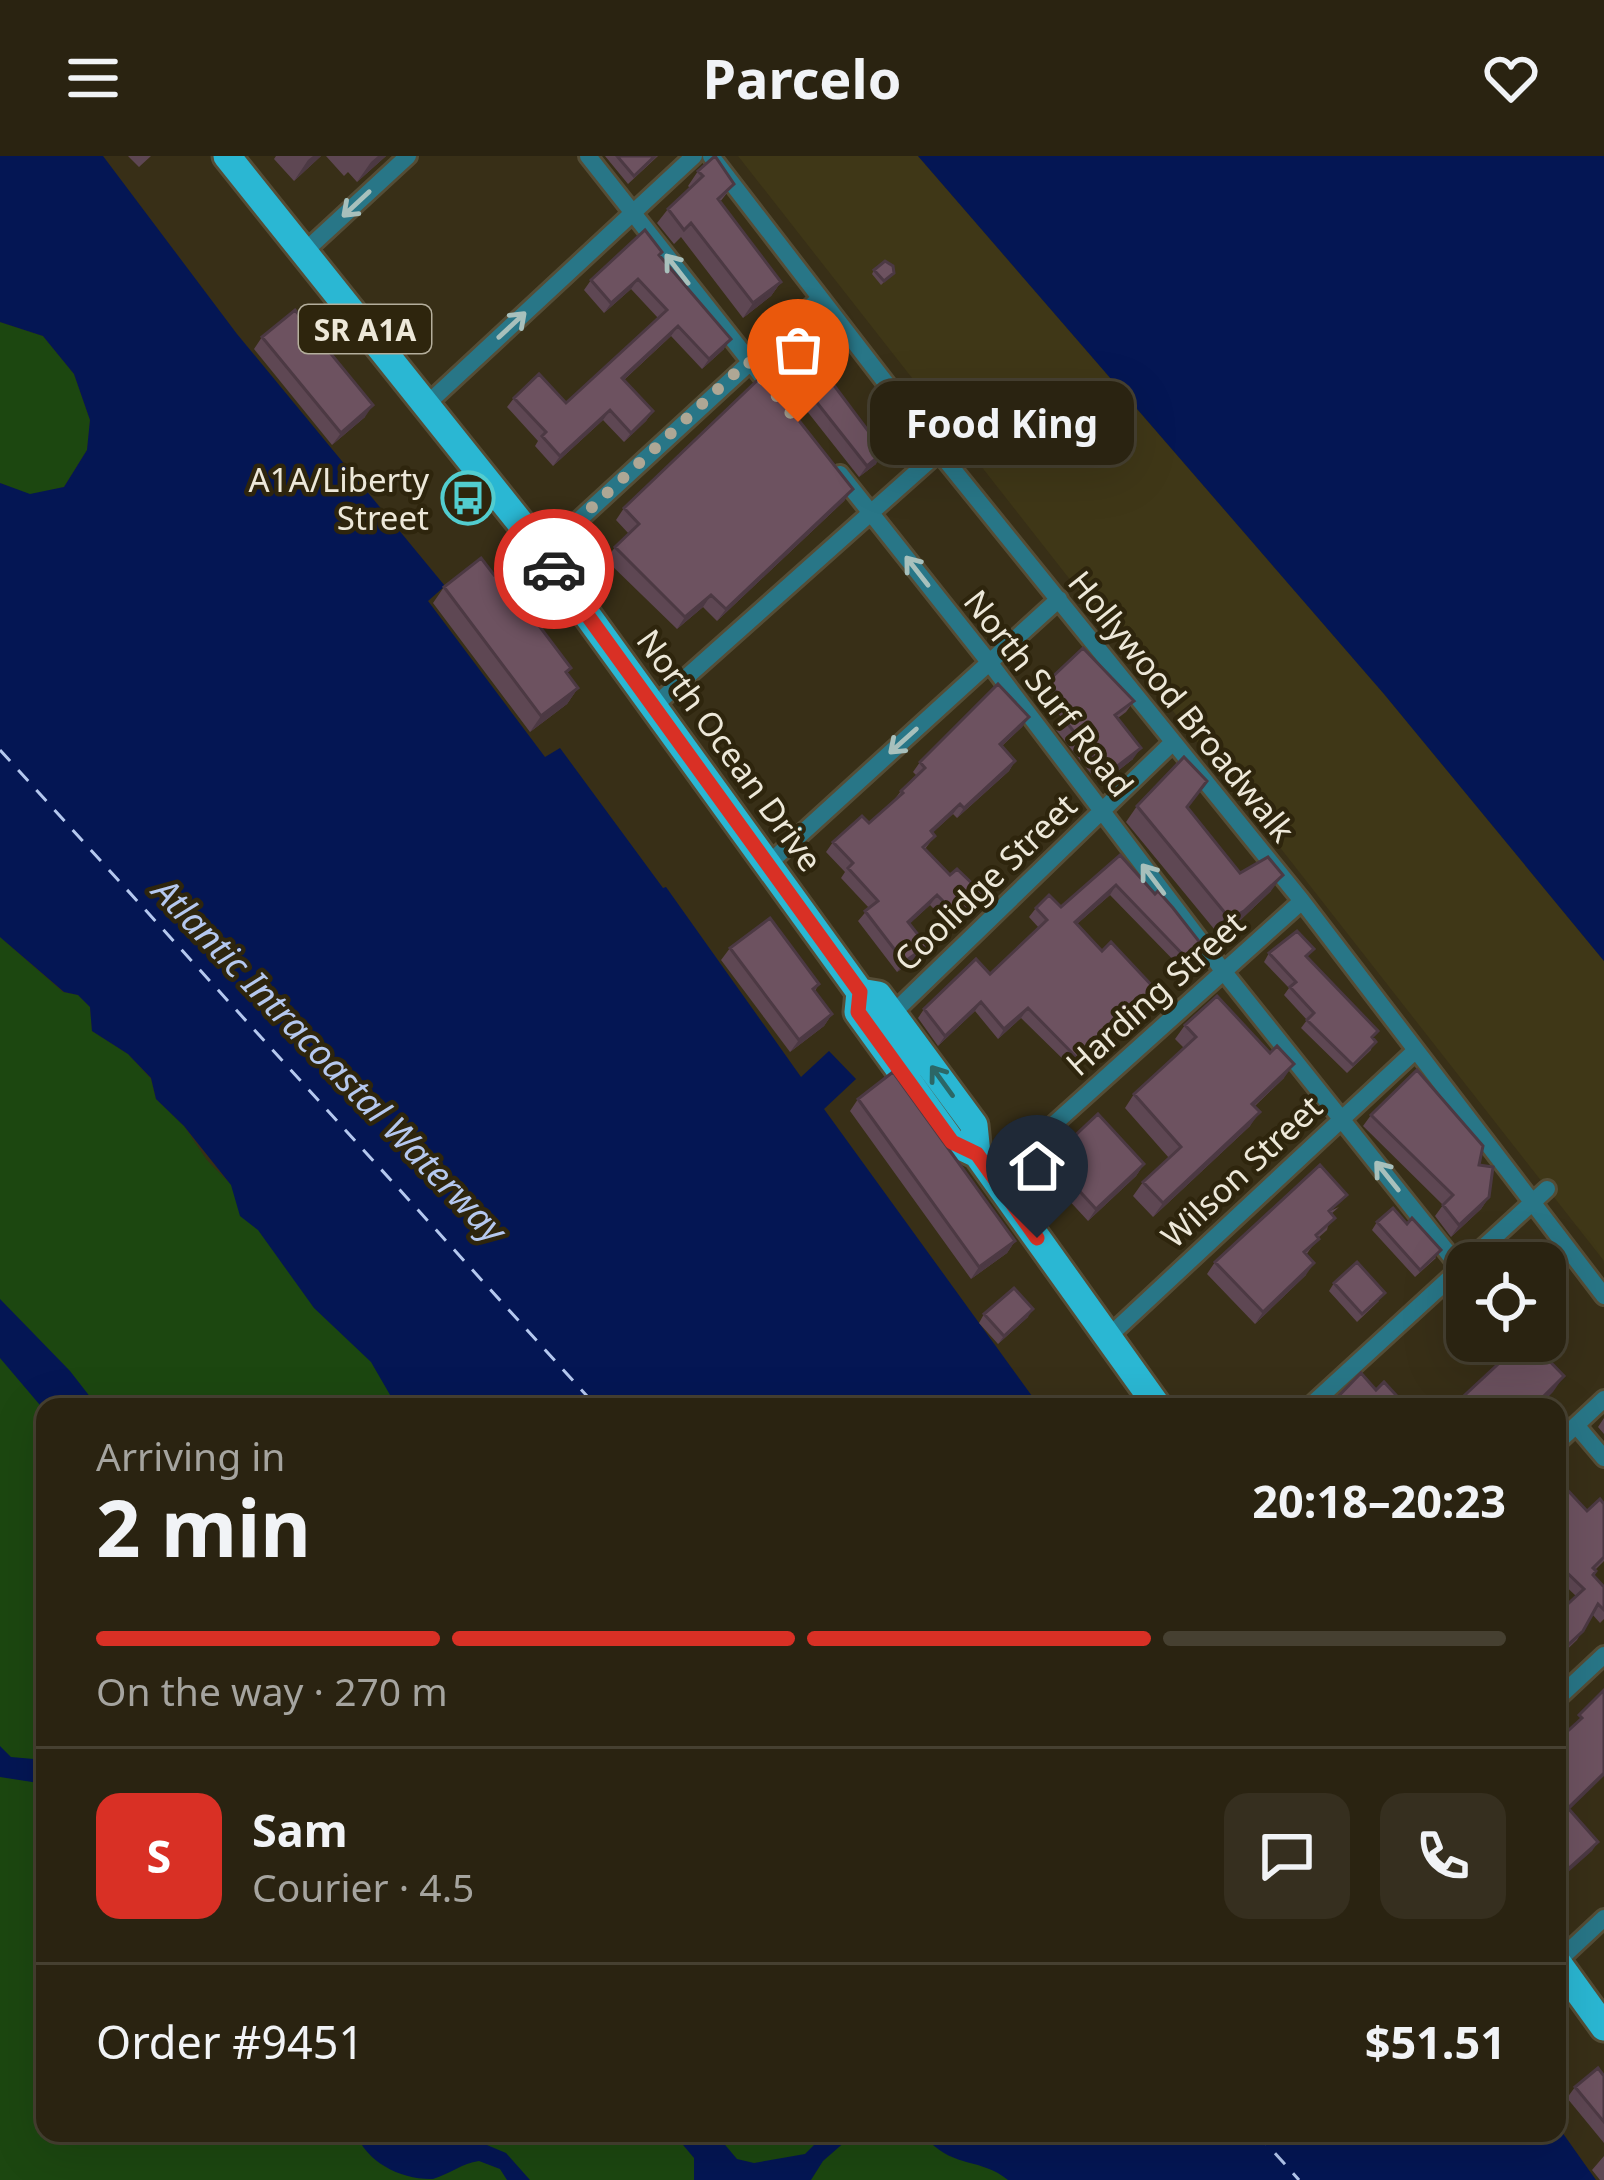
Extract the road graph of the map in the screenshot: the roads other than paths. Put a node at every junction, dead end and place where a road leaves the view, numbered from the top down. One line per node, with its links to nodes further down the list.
1 (227, 156): 7 (main road, North Ocean Drive / SR A1A)
2 (408, 156): 7 (street, one-way to 7)
3 (588, 156): 6 (street)
4 (694, 156): 6 (street)
5 (710, 156): 8 (street, Hollywood Broadwalk)
6 (634, 212): 9 (street, one-way to 6); 10 (street, one-way to 6)
7 (304, 252): 10 (main road, North Ocean Drive / SR A1A)
8 (819, 299): 9 (street); 12 (street, Hollywood Broadwalk)
9 (748, 361): 11 (street); 15 (street)
10 (426, 405): 15 (main road, North Ocean Drive / SR A1A)
11 (790, 412)
12 (939, 452): 14 (street); 16 (street, Hollywood Broadwalk)
13 (830, 463): 14 (street, North Surf Road)
14 (872, 513): 17 (street, North Surf Road, one-way to 14); 18 (street)
15 (543, 553): 18 (main road, North Ocean Drive / SR A1A)
16 (1059, 599): 17 (street); 19 (street, Hollywood Broadwalk)
17 (989, 662): 20 (street, North Surf Road); 21 (street, one-way to 21)
18 (654, 706): 21 (main road, North Ocean Drive / SR A1A)
19 (1172, 743): 20 (street, Coolidge Street); 22 (street, Hollywood Broadwalk)
20 (1102, 811): 23 (street, North Surf Road, one-way to 20); 25 (street, Coolidge Street)
21 (767, 866): 24 (main road, North Ocean Drive / SR A1A)
22 (1301, 902): 23 (street, Harding Street); 26 (street, Hollywood Broadwalk)
23 (1224, 972): 27 (street, North Surf Road); 29 (street, Harding Street)
24 (860, 992): 25 (main road, North Ocean Drive / SR A1A); 28 (main road, North Ocean Drive / SR A1A)
25 (892, 1014): 28 (main road, North Ocean Drive / SR A1A, one-way to 25)
26 (1416, 1050): 27 (street, Wilson Street); 31 (street, Hollywood Broadwalk)
27 (1341, 1118): 33 (street, North Surf Road, one-way to 27); 36 (street, Wilson Street)
28 (977, 1154): 29 (main road, North Ocean Drive / SR A1A)
29 (994, 1178): 36 (main road, North Ocean Drive / SR A1A)
30 (1547, 1189): 31 (street)
31 (1530, 1204): 32 (street); 35 (street, Hollywood Broadwalk)
32 (1488, 1242)
33 (1446, 1250)
34 (1446, 1281): 38 (street)
35 (1604, 1296)
36 (1108, 1337): 37 (main road, North Ocean Drive / SR A1A)
37 (1152, 1398)
38 (1319, 1398)
39 (1604, 1399): 40 (street)
40 (1576, 1425): 41 (street); 42 (street)
41 (1566, 1434)
42 (1604, 1458)
43 (1604, 1655): 44 (street)
44 (1566, 1691)
45 (1604, 1918): 46 (street)
46 (1566, 1954)
47 (1566, 1974): 48 (main road)
48 (1604, 2027)

